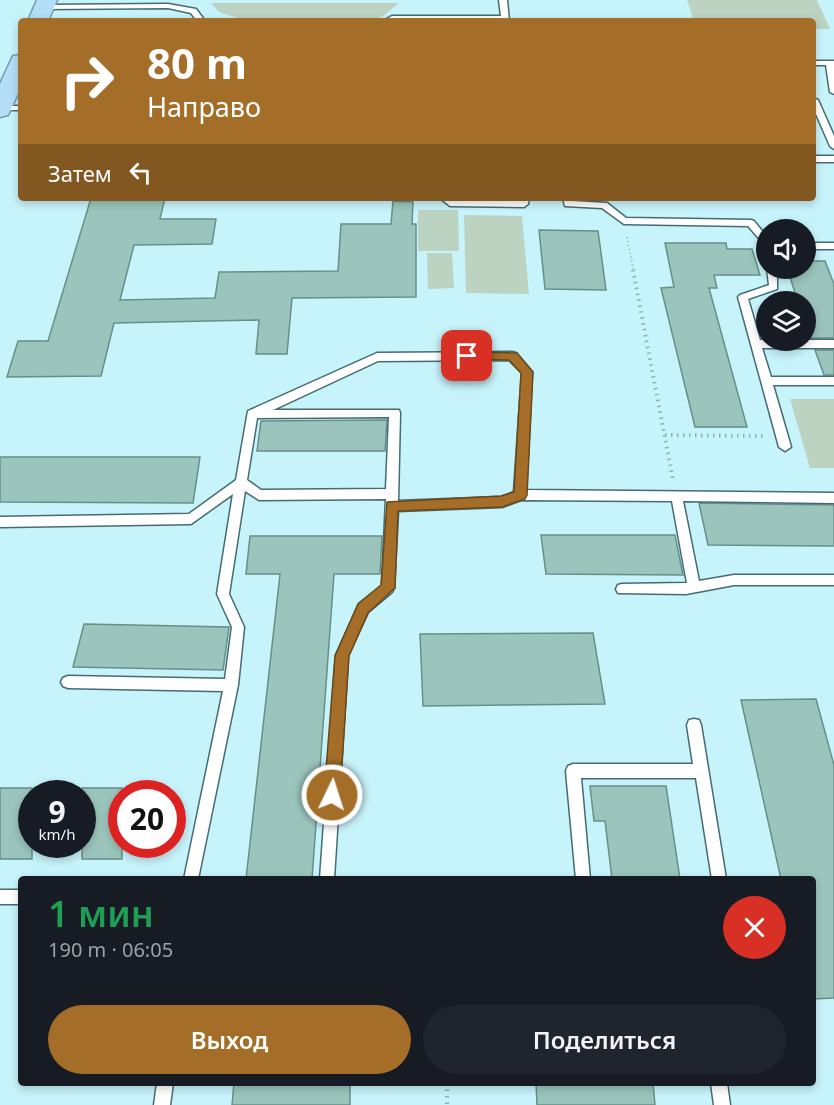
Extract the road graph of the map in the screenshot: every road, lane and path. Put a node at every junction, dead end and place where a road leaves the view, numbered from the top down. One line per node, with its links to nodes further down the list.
1 (503, 0): 4 (lane)
2 (43, 9): 3 (lane)
3 (199, 18)
4 (504, 18)
5 (831, 63): 7 (lane)
6 (18, 71): 11 (highway)
7 (834, 92)
8 (816, 100): 9 (lane)
9 (834, 100)
10 (816, 105): 12 (lane)
11 (7, 109)
12 (834, 146)
13 (816, 159): 14 (lane)
14 (834, 159)
15 (448, 201): 16 (lane)
16 (524, 201)
17 (568, 201): 18 (lane)
18 (624, 221): 19 (lane); 28 (path)
19 (756, 229)
20 (816, 246): 21 (lane)
21 (834, 246)
22 (773, 279): 23 (lane)
23 (755, 344): 24 (lane); 25 (lane)
24 (834, 344)
25 (766, 381): 26 (lane); 29 (lane)
26 (834, 381)
27 (252, 414): 30 (lane); 31 (lane); 34 (lane)
28 (664, 435): 29 (path); 32 (path)
29 (784, 442)
30 (241, 482): 34 (lane); 35 (lane); 40 (lane)
31 (520, 495): 32 (lane); 34 (lane)
32 (677, 498): 33 (lane); 37 (lane)
33 (834, 498)
34 (392, 500): 44 (lane)
35 (0, 522)
36 (834, 580): 37 (lane)
37 (694, 588): 38 (lane)
38 (622, 589)
39 (68, 682): 40 (lane)
40 (231, 685): 43 (lane)
41 (694, 725): 42 (lane)
42 (702, 771): 45 (lane); 46 (lane)
43 (191, 876)
44 (327, 876)
45 (583, 876)
46 (719, 876)
47 (0, 897): 48 (lane)
48 (18, 897)
49 (165, 1086): 52 (lane)
50 (447, 1086): 53 (path)
51 (719, 1086): 54 (lane)
52 (162, 1105)
53 (447, 1105)
54 (722, 1105)

